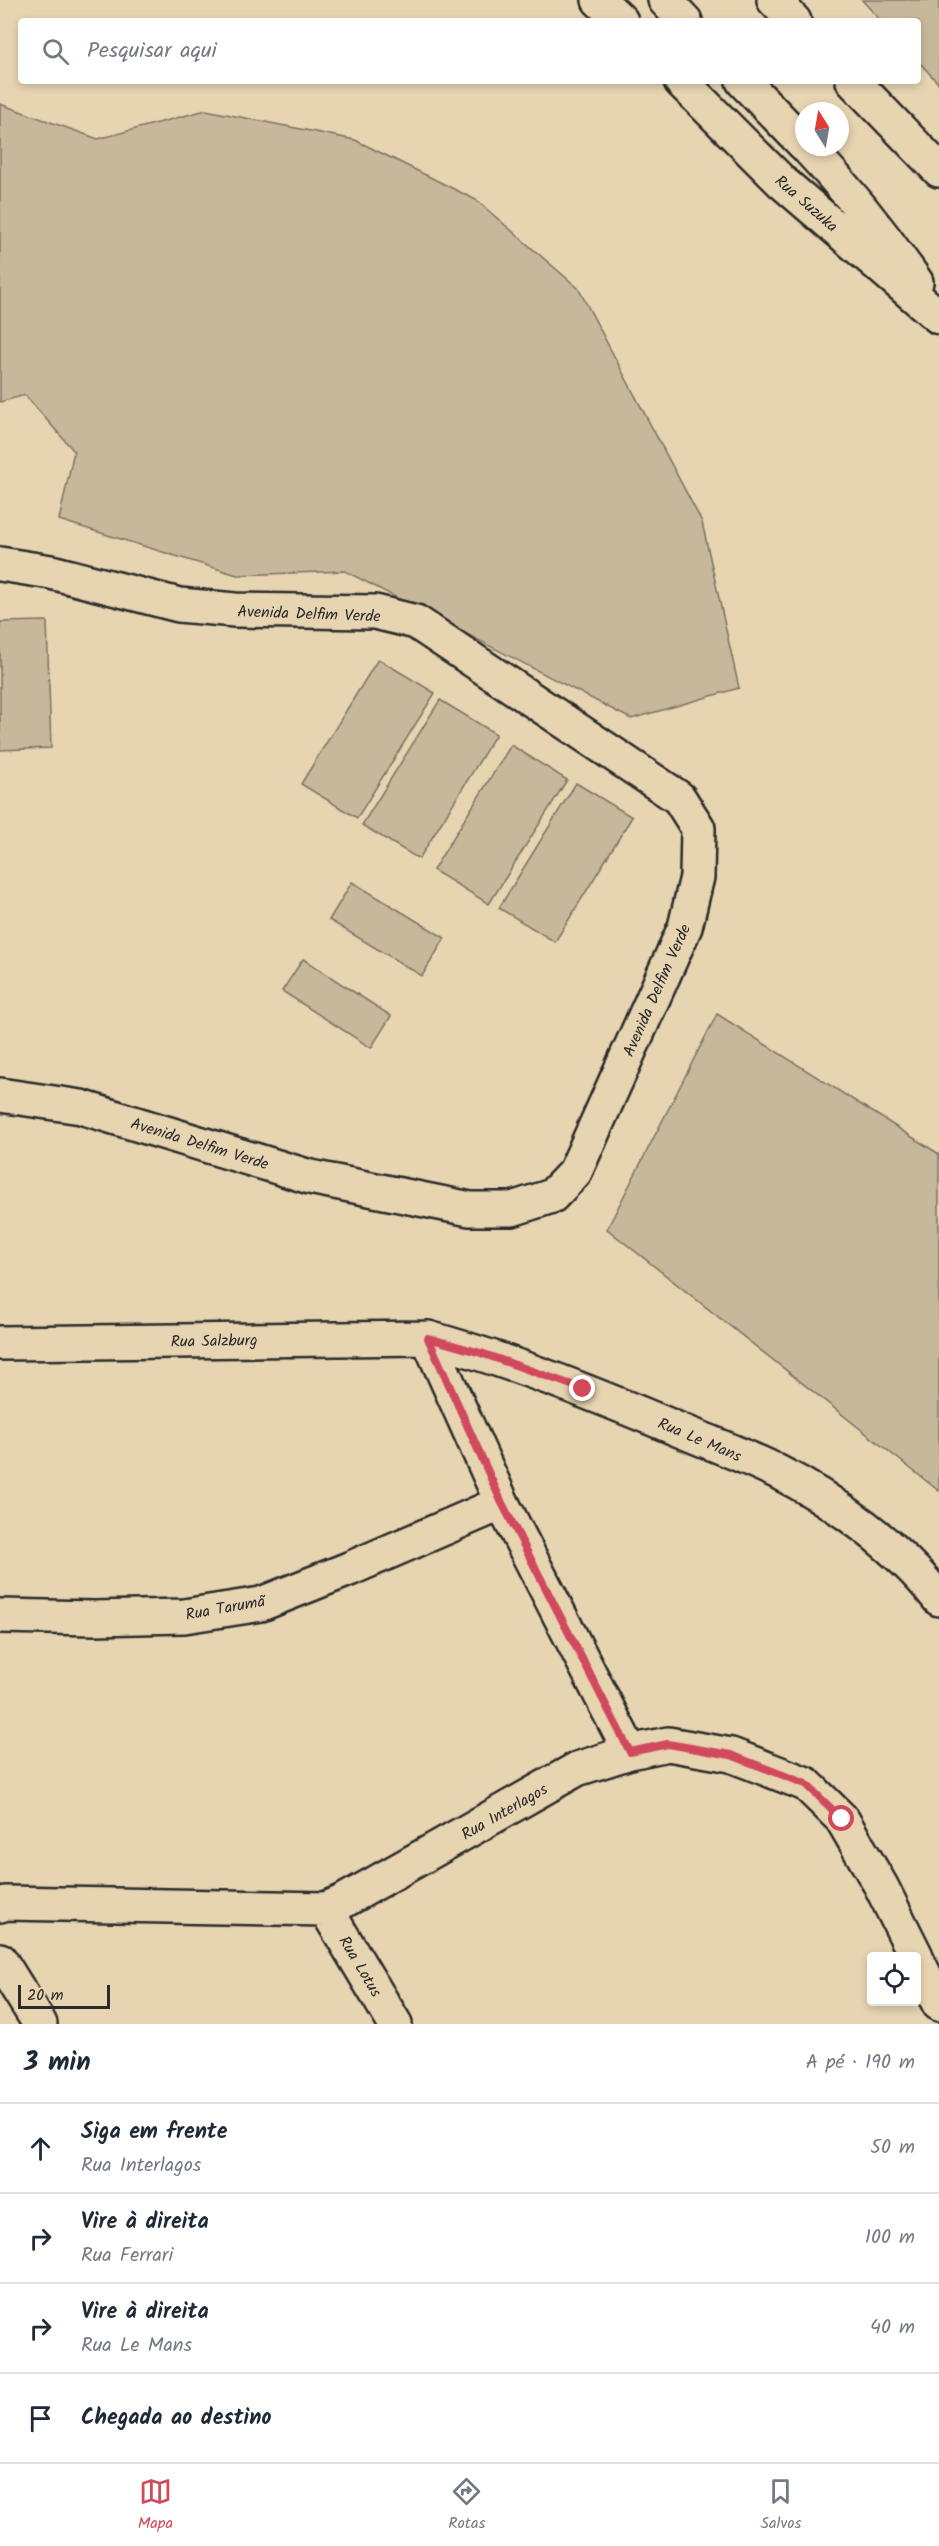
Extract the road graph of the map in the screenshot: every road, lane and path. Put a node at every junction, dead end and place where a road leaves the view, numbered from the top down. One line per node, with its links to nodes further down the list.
1 (599, 0): 4 (street)
2 (665, 0): 5 (street)
3 (774, 0): 6 (street)
4 (618, 18)
5 (682, 18)
6 (792, 18)
7 (684, 84): 13 (street, Rua Suzuka)
8 (746, 84): 10 (street, Rua Suzuka)
9 (856, 84): 12 (street)
10 (795, 136)
11 (815, 156): 13 (street, Rua Suzuka)
12 (939, 170)
13 (939, 316)
14 (0, 564): 15 (street, Avenida Delfim Verde)
15 (0, 1095)
16 (428, 1338): 17 (street, Rua Salzburg); 18 (street); 19 (street, Rua Le Mans)
17 (0, 1342)
18 (502, 1503): 20 (street, Rua Tarumã); 21 (street)
19 (939, 1599)
20 (0, 1616)
21 (630, 1752): 23 (street, Rua Interlagos); 24 (street, Rua Interlagos)
22 (0, 1905): 23 (street, Rua Interlagos)
23 (326, 1909): 29 (street, Rua Lotus)
24 (914, 1952)
25 (0, 1960): 28 (street)
26 (921, 1967): 27 (street, Rua Interlagos)
27 (939, 2004)
28 (40, 2024)
29 (395, 2024)

